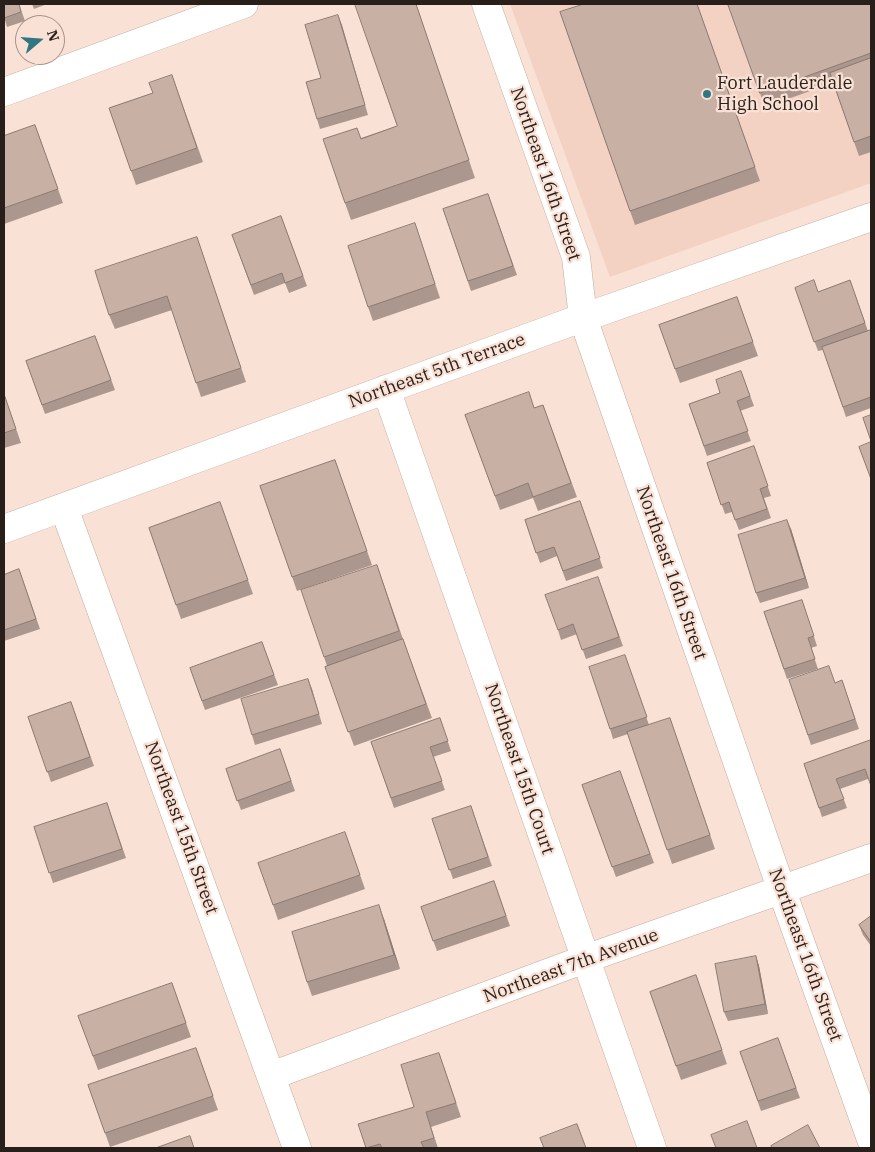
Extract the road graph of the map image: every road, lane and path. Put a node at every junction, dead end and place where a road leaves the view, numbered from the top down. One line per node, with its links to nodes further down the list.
1 (244, 4): 3 (street)
2 (486, 4): 5 (street, Northeast 16th Street)
3 (4, 92)
4 (871, 217): 5 (street, Northeast 5th Terrace)
5 (583, 318): 6 (street, Northeast 5th Terrace); 10 (street, Northeast 16th Street)
6 (386, 389): 7 (street, Northeast 5th Terrace); 11 (street, Northeast 15th Court)
7 (64, 508): 8 (street, Northeast 5th Terrace); 12 (street, Northeast 15th Street)
8 (4, 529)
9 (871, 858): 10 (street, Northeast 7th Avenue)
10 (782, 891): 11 (street, Northeast 7th Avenue); 13 (street, Northeast 16th Street)
11 (585, 959): 12 (street, Northeast 7th Avenue); 15 (street, Northeast 15th Court)
12 (271, 1076): 14 (street, Northeast 15th Street)
13 (871, 1138)
14 (297, 1148)
15 (652, 1148)

